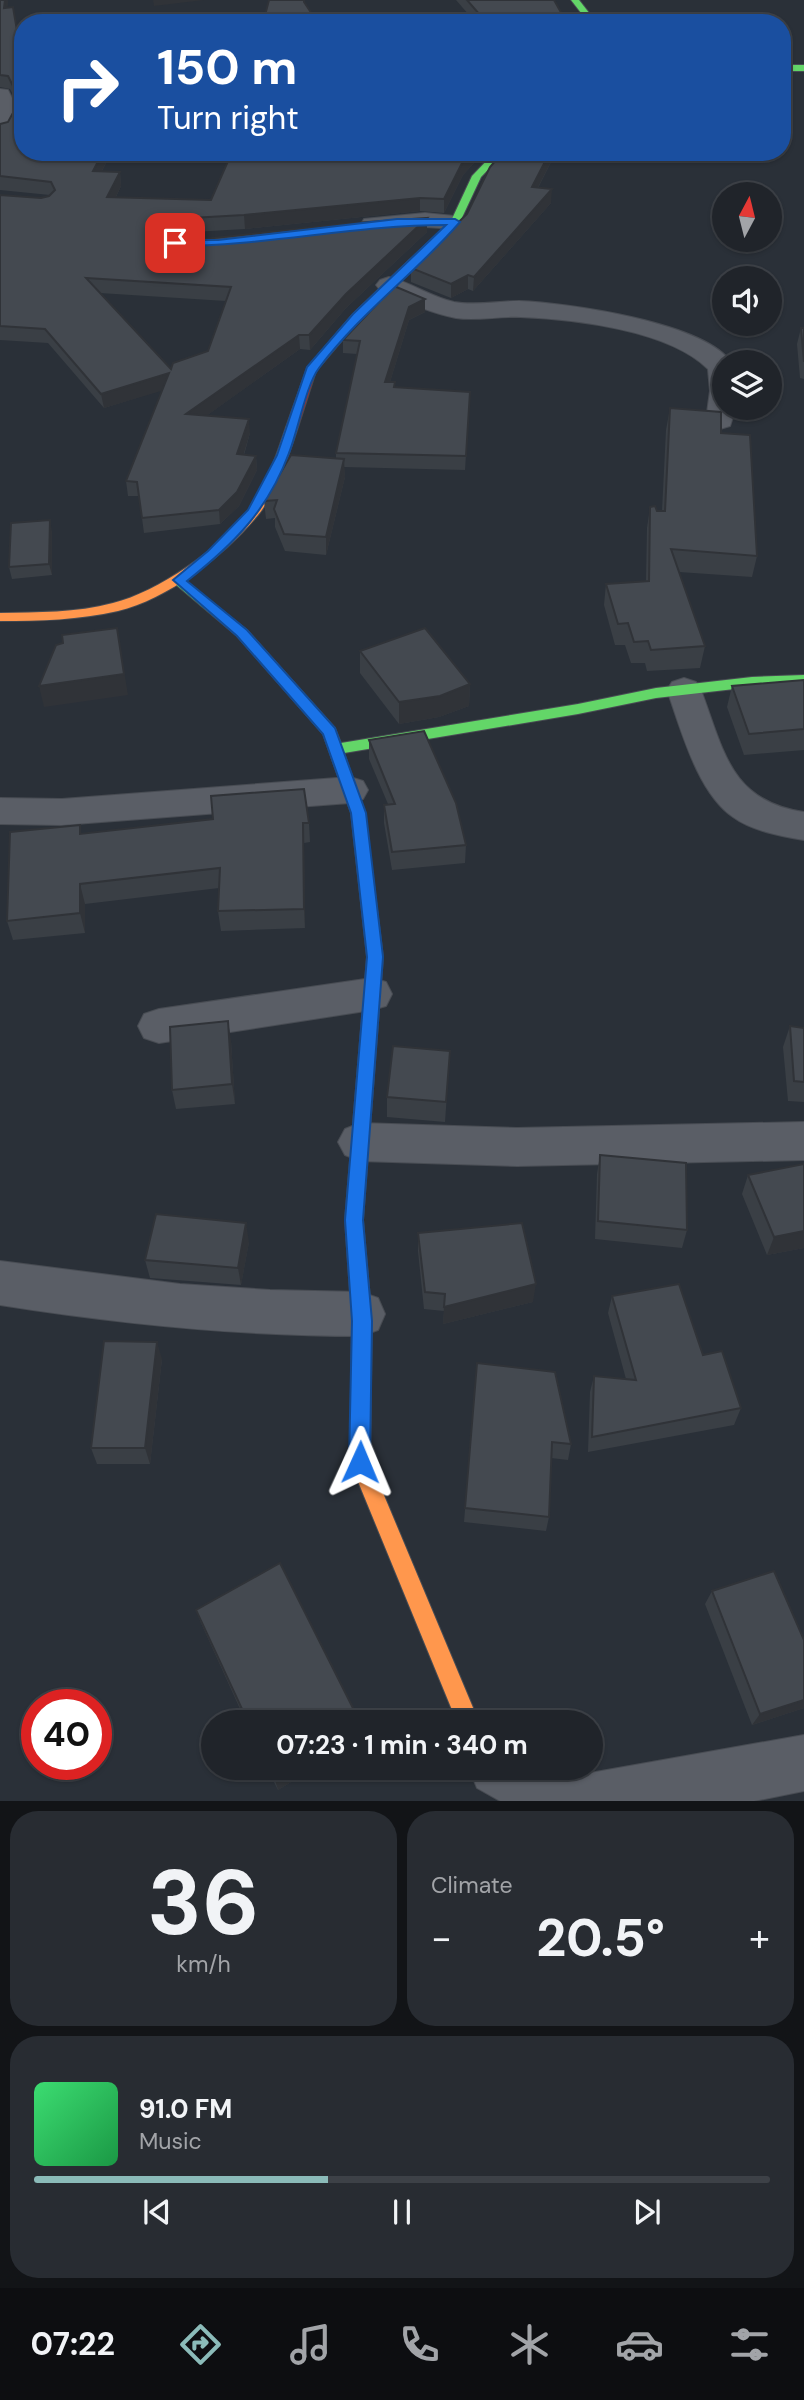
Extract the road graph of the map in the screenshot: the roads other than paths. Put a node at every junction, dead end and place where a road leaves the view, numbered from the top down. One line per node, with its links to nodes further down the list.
1 (575, 0): 2 (street)
2 (586, 14)
3 (0, 95): 4 (street)
4 (0, 129)
5 (492, 161): 6 (street)
6 (455, 222): 7 (street); 8 (street)
7 (354, 227)
8 (389, 285): 9 (street); 10 (street)
9 (712, 357)
10 (179, 580): 11 (street); 14 (street)
11 (0, 617)
12 (804, 680): 13 (street)
13 (684, 690): 14 (street); 17 (street)
14 (336, 749): 15 (street)
15 (350, 790): 16 (street); 18 (street)
16 (0, 811)
17 (804, 826)
18 (372, 994): 19 (street); 21 (street)
19 (159, 1026)
20 (804, 1141): 21 (street)
21 (360, 1142): 23 (street)
22 (0, 1283): 23 (street)
23 (361, 1314): 24 (street)
24 (463, 1710)
25 (804, 1763): 30 (street)
26 (495, 1780): 28 (street)
27 (520, 1780): 29 (street)
28 (508, 1801)
29 (561, 1801)
30 (590, 1801)

